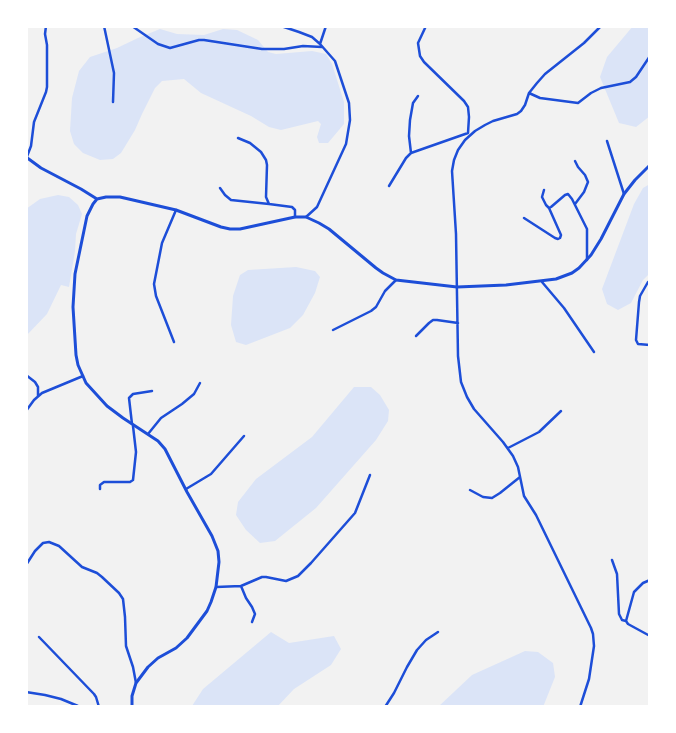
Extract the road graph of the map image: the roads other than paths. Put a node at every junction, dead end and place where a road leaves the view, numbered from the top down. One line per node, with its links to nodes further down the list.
1 (46, 26): 17 (street)
2 (104, 26): 12 (street)
3 (132, 26): 8 (street)
4 (281, 26): 8 (street)
5 (326, 26): 8 (street)
6 (426, 26): 13 (street)
7 (601, 26): 10 (street)
8 (321, 46): 30 (street)
9 (650, 56): 10 (street)
10 (530, 93): 13 (street)
11 (418, 96): 16 (street)
12 (113, 102)
13 (469, 134): 16 (street); 36 (street)
14 (238, 138): 25 (street)
15 (607, 141): 23 (street)
16 (411, 153): 20 (street)
17 (27, 158): 24 (street)
18 (575, 161): 26 (street)
19 (650, 165): 23 (street)
20 (389, 186)
21 (220, 188): 25 (street)
22 (544, 190): 27 (street)
23 (624, 194): 32 (street)
24 (97, 200): 28 (street); 44 (street)
25 (269, 204): 29 (street)
26 (574, 204): 27 (street); 32 (street)
27 (549, 208): 31 (street)
28 (176, 210): 29 (street); 40 (street)
29 (295, 217): 30 (street)
30 (306, 217): 33 (street)
31 (524, 218)
32 (587, 261): 34 (street)
33 (396, 280): 36 (street); 38 (street)
34 (542, 282): 36 (street); 42 (street)
35 (648, 282): 41 (street)
36 (457, 288): 37 (street)
37 (458, 322): 39 (street); 53 (street)
38 (333, 330)
39 (416, 336)
40 (174, 342)
41 (650, 345)
42 (594, 352)
43 (26, 375): 47 (street)
44 (83, 376): 47 (street); 50 (street)
45 (200, 383): 51 (street)
46 (152, 391): 50 (street)
47 (38, 396): 48 (street)
48 (26, 411)
49 (561, 411): 53 (street)
50 (133, 425): 51 (street); 56 (street)
51 (148, 434): 57 (street)
52 (244, 436): 57 (street)
53 (508, 448): 55 (street)
54 (370, 475): 62 (street)
55 (520, 477): 58 (street); 75 (street)
56 (100, 489)
57 (186, 489): 63 (street)
58 (470, 490)
59 (612, 560): 64 (street)
60 (26, 565): 69 (street)
61 (650, 580): 64 (street)
62 (241, 586): 63 (street); 65 (street)
63 (216, 588): 69 (street)
64 (626, 621): 67 (street)
65 (252, 622)
66 (438, 632): 74 (street)
67 (650, 636)
68 (39, 637): 72 (street)
69 (136, 683): 73 (street)
70 (26, 692): 71 (street)
71 (81, 707)
72 (99, 707)
73 (132, 707)
74 (385, 707)
75 (580, 707)

